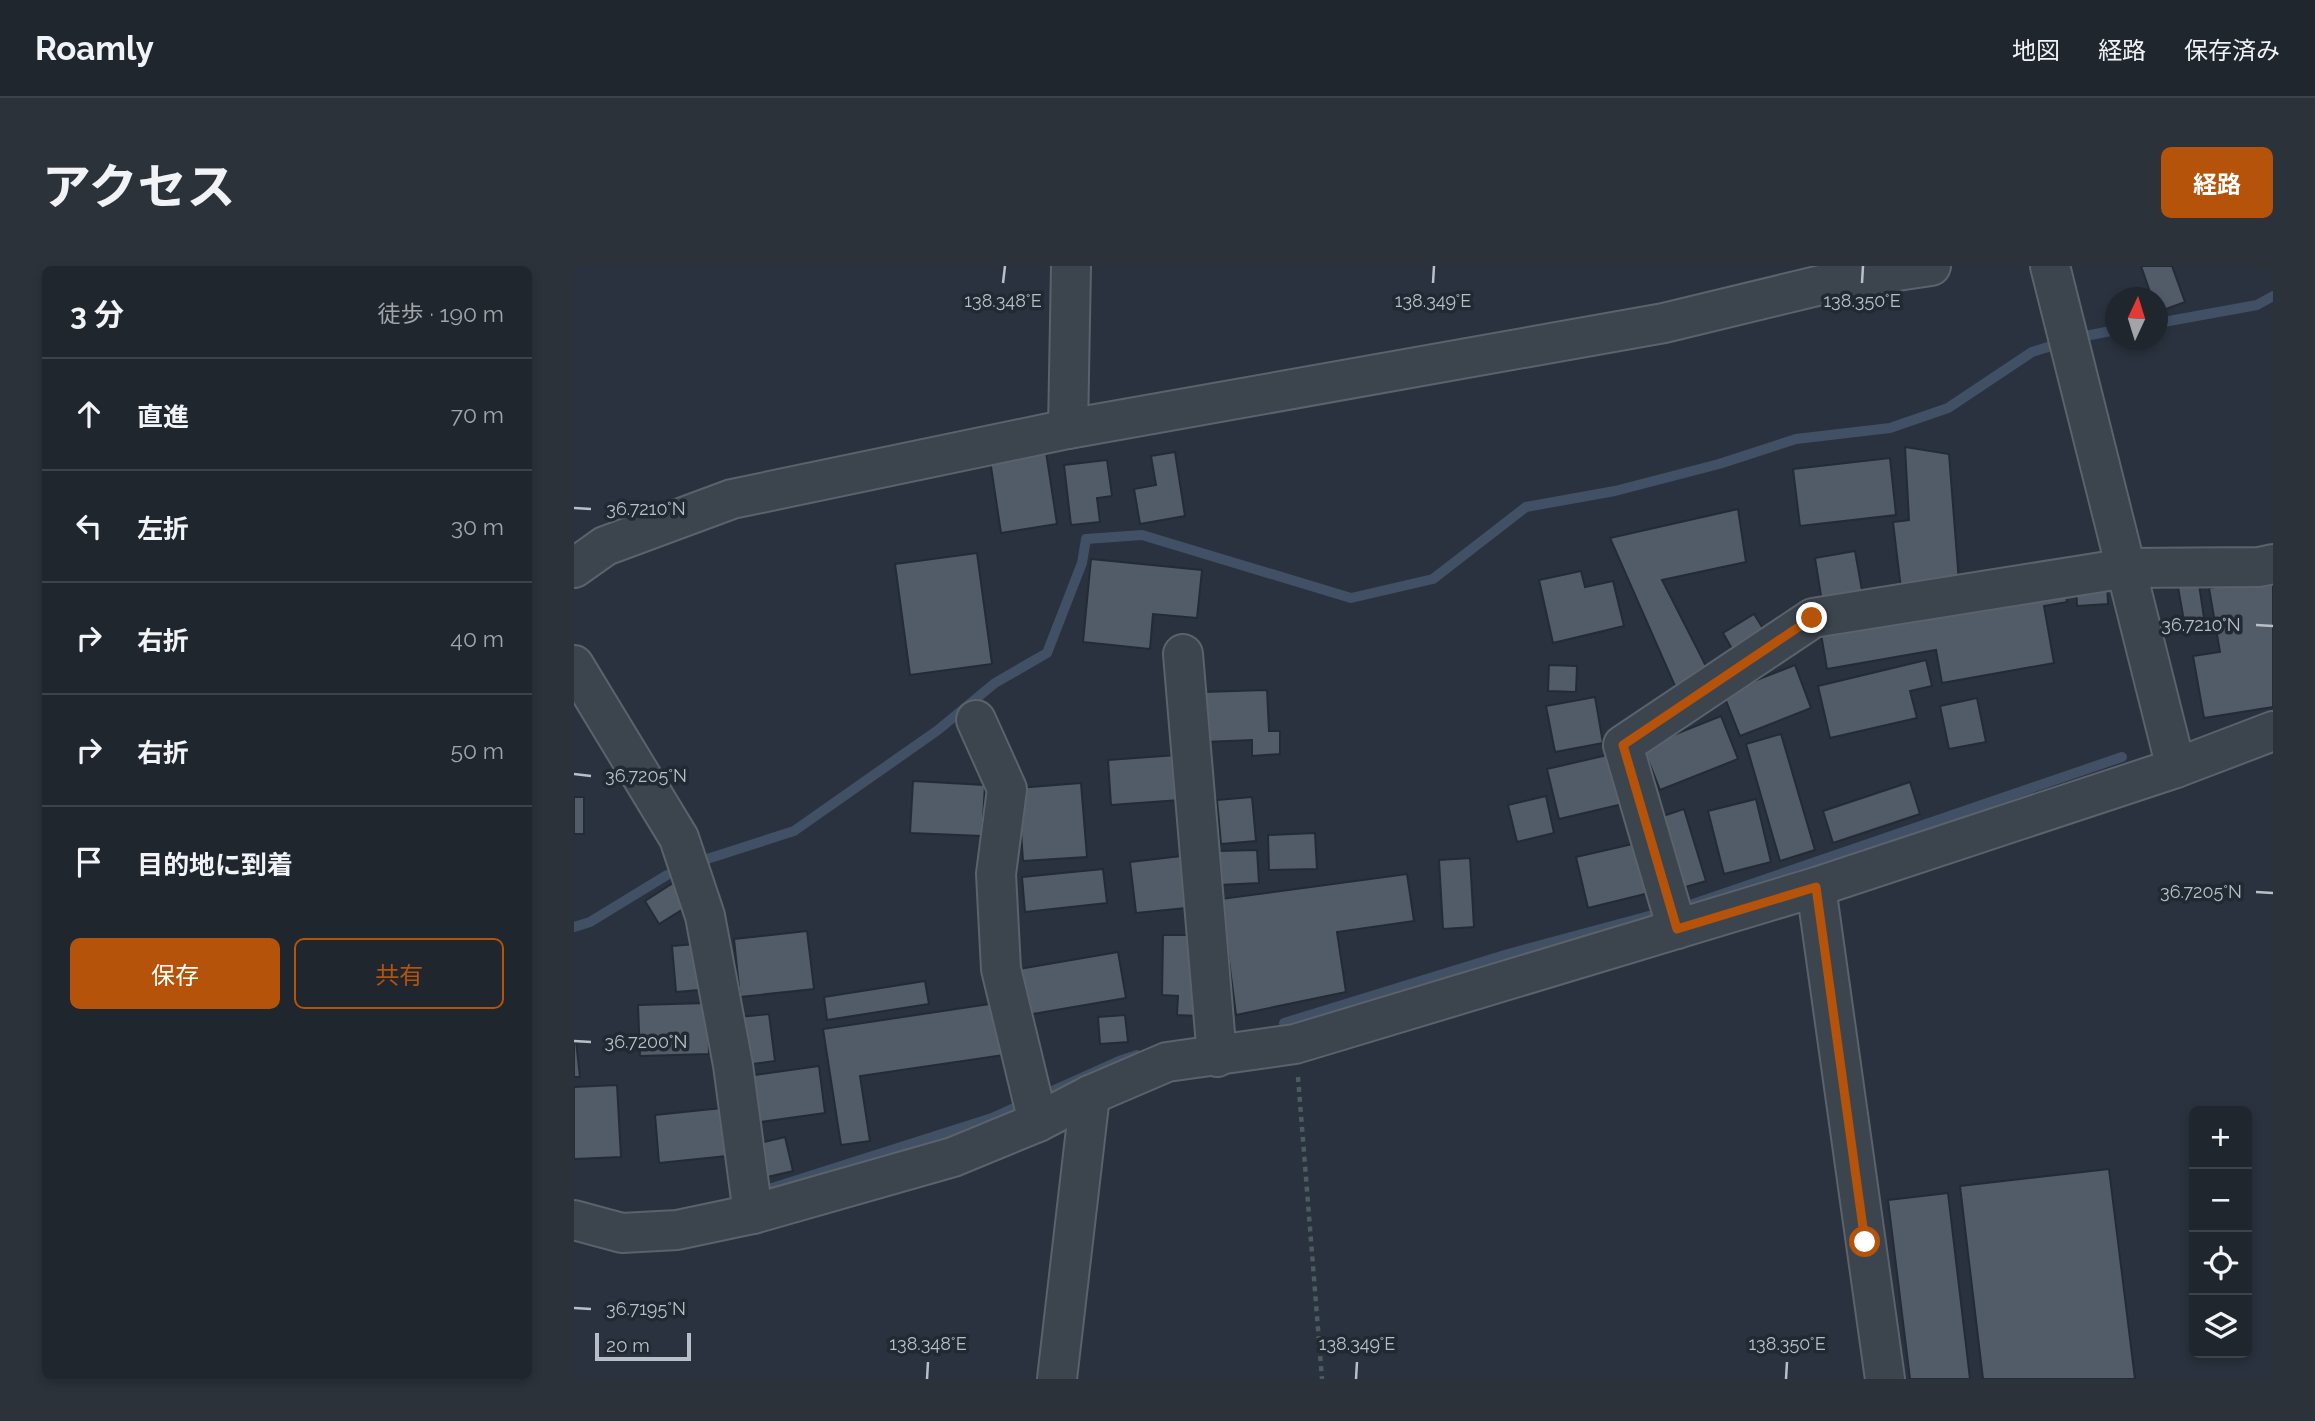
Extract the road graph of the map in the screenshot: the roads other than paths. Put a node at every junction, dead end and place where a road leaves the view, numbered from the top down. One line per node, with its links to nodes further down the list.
1 (1071, 266): 4 (street)
2 (1931, 266): 4 (street)
3 (2049, 266): 7 (street)
4 (1068, 429): 6 (street)
5 (2273, 564): 7 (street)
6 (574, 568)
7 (2127, 568): 12 (street); 14 (street)
8 (1183, 654): 15 (street)
9 (574, 664): 18 (street)
10 (976, 720): 17 (street)
11 (2273, 731): 12 (street)
12 (2176, 768): 13 (street)
13 (1816, 887): 14 (street); 21 (street)
14 (1677, 929): 15 (street)
15 (1217, 1057): 16 (street)
16 (1090, 1095): 17 (street); 20 (street)
17 (1038, 1122): 18 (street)
18 (753, 1214): 19 (street)
19 (577, 1226)
20 (1057, 1379)
21 (1885, 1379)

